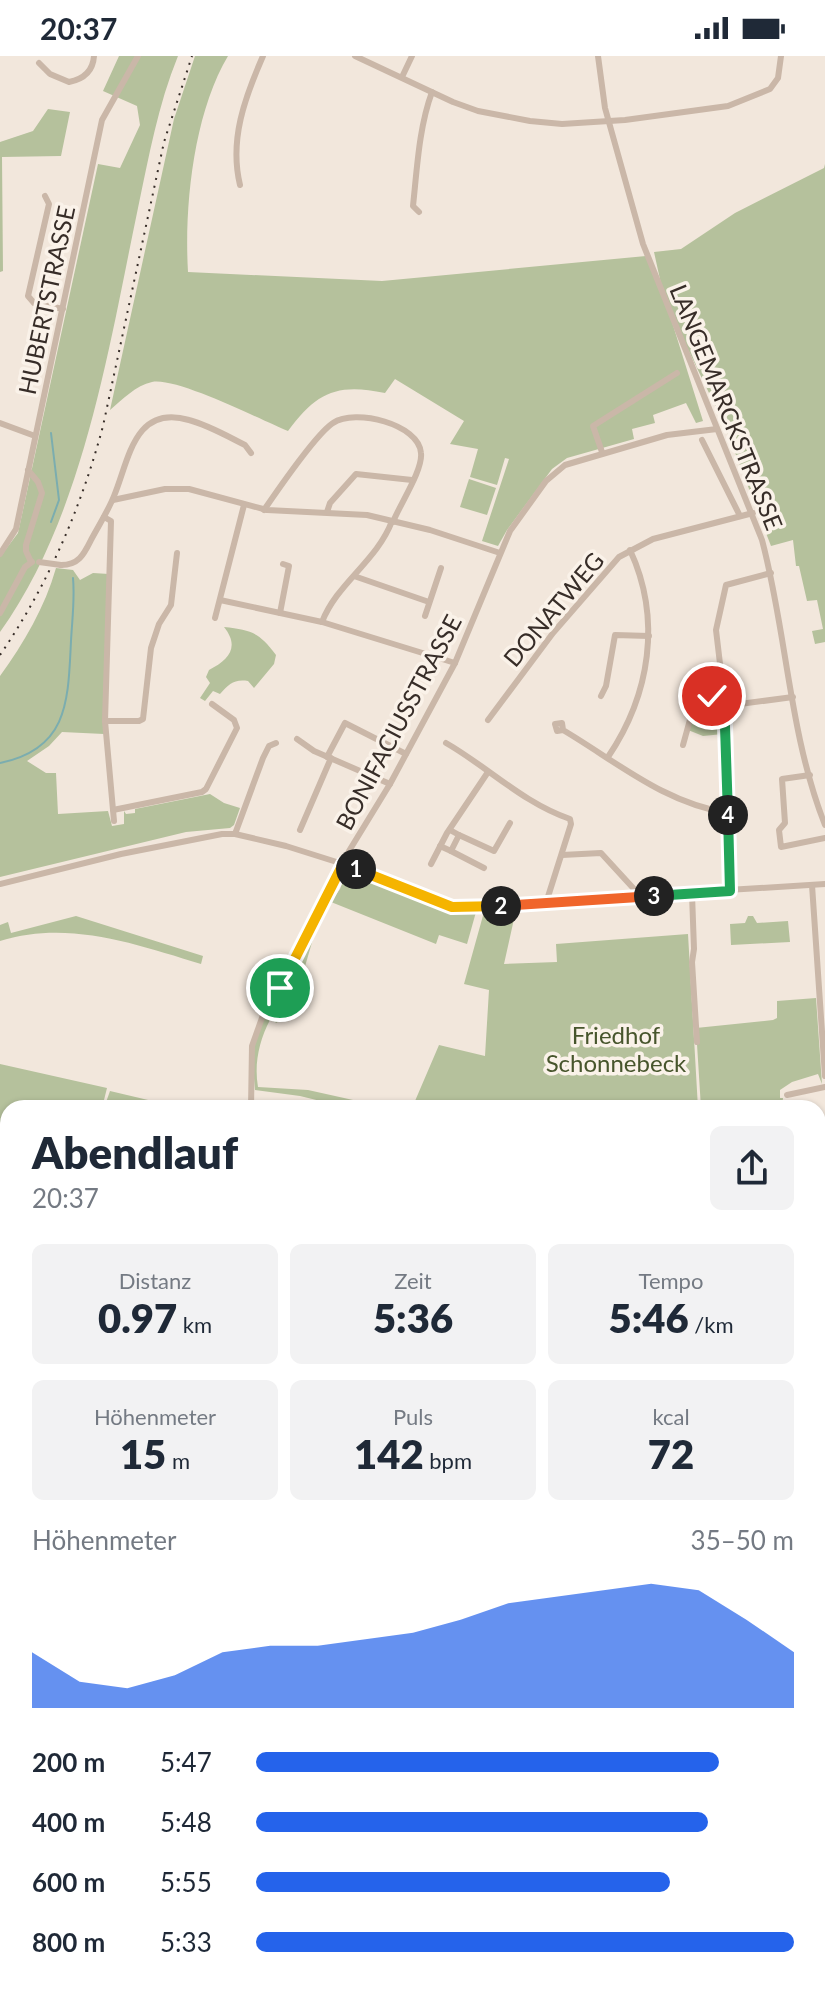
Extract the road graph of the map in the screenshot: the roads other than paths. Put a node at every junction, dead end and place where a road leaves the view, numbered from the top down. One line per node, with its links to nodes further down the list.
1 (94, 56): 8 (street)
2 (138, 56): 15 (street, HUBERTSTRASSE)
3 (263, 56): 12 (street)
4 (355, 56): 9 (street)
5 (412, 56): 9 (street)
6 (598, 56): 11 (street, LANGEMARCKSTRASSE)
7 (781, 56): 11 (street)
8 (39, 63)
9 (402, 77): 10 (street)
10 (432, 92): 11 (street); 14 (street)
11 (609, 122): 18 (street, LANGEMARCKSTRASSE)
12 (240, 185)
13 (45, 196): 15 (street)
14 (419, 212)
15 (63, 309): 19 (street, HUBERTSTRASSE)
16 (677, 373): 21 (street)
17 (0, 423): 19 (street)
18 (717, 429): 21 (street, BONIFACIUSSTRASSE); 29 (street, LANGEMARCKSTRASSE)
19 (35, 436): 23 (street, HUBERTSTRASSE)
20 (702, 440): 30 (street, LANGEMARCKSTRASSE)
21 (602, 452): 35 (street, BONIFACIUSSTRASSE)
22 (251, 453): 25 (street)
23 (28, 470): 36 (street, HUBERTSTRASSE); 37 (street)
24 (412, 480): 27 (street); 28 (street); 32 (street)
25 (113, 500): 26 (street); 31 (street)
26 (244, 505): 27 (street); 42 (street)
27 (264, 510): 28 (street)
28 (327, 512): 32 (street)
29 (753, 513): 30 (street, DONATWEG); 40 (street, LANGEMARCKSTRASSE)
30 (740, 516): 33 (street, DONATWEG)
31 (104, 517): 37 (street, bridge); 57 (street)
32 (392, 521): 35 (street); 41 (street)
33 (630, 550): 49 (street); 56 (street, DONATWEG)
34 (177, 553): 57 (street)
35 (500, 553): 50 (street, BONIFACIUSSTRASSE)
36 (0, 554)
37 (35, 562): 44 (street)
38 (283, 564): 45 (street)
39 (441, 568): 43 (street)
40 (771, 573): 51 (street); 53 (street, LANGEMARCKSTRASSE)
41 (354, 576): 43 (street); 48 (street)
42 (220, 600): 45 (street); 47 (street)
43 (429, 602): 46 (street)
44 (0, 613)
45 (280, 613): 48 (street)
46 (425, 616)
47 (215, 618)
48 (322, 622): 50 (street)
49 (649, 636): 52 (street); 64 (street)
50 (455, 663): 63 (street, BONIFACIUSSTRASSE)
51 (724, 694): 55 (street); 62 (street)
52 (601, 696)
53 (793, 697): 55 (street); 67 (street, LANGEMARCKSTRASSE)
54 (212, 704): 69 (street)
55 (725, 706): 70 (street)
56 (488, 720)
57 (105, 721): 69 (street)
58 (563, 730): 64 (street)
59 (297, 739): 65 (street)
60 (276, 743): 76 (street)
61 (446, 743): 66 (street)
62 (683, 745)
63 (406, 754): 65 (street); 68 (street, BONIFACIUSSTRASSE)
64 (608, 757): 70 (street)
65 (329, 758): 68 (street); 74 (street)
66 (488, 772): 75 (street); 81 (street)
67 (810, 775): 73 (street, LANGEMARCKSTRASSE); 78 (street)
68 (390, 784): 82 (street, BONIFACIUSSTRASSE)
69 (113, 810): 71 (street)
70 (728, 813): 88 (street)
71 (114, 821)
72 (510, 823): 77 (street)
73 (825, 825)
74 (300, 830)
75 (450, 830): 77 (street); 79 (street)
76 (235, 834): 82 (street); 85 (street)
77 (459, 835): 80 (street)
78 (825, 838)
79 (440, 846): 80 (street); 83 (street)
80 (451, 851): 84 (street)
81 (562, 855): 90 (street); 91 (street)
82 (343, 864): 91 (street); 98 (street, BONIFACIUSSTRASSE)
83 (431, 864)
84 (484, 868)
85 (0, 884)
86 (825, 884): 87 (street)
87 (812, 885): 88 (street); 92 (street)
88 (730, 891): 89 (street)
89 (692, 894): 90 (street); 94 (street)
90 (636, 898): 91 (street)
91 (546, 903)
92 (817, 962): 93 (street); 95 (street)
93 (825, 962)
94 (697, 1042)
95 (825, 1076)
96 (825, 1087): 97 (street)
97 (787, 1095)
98 (251, 1100)

